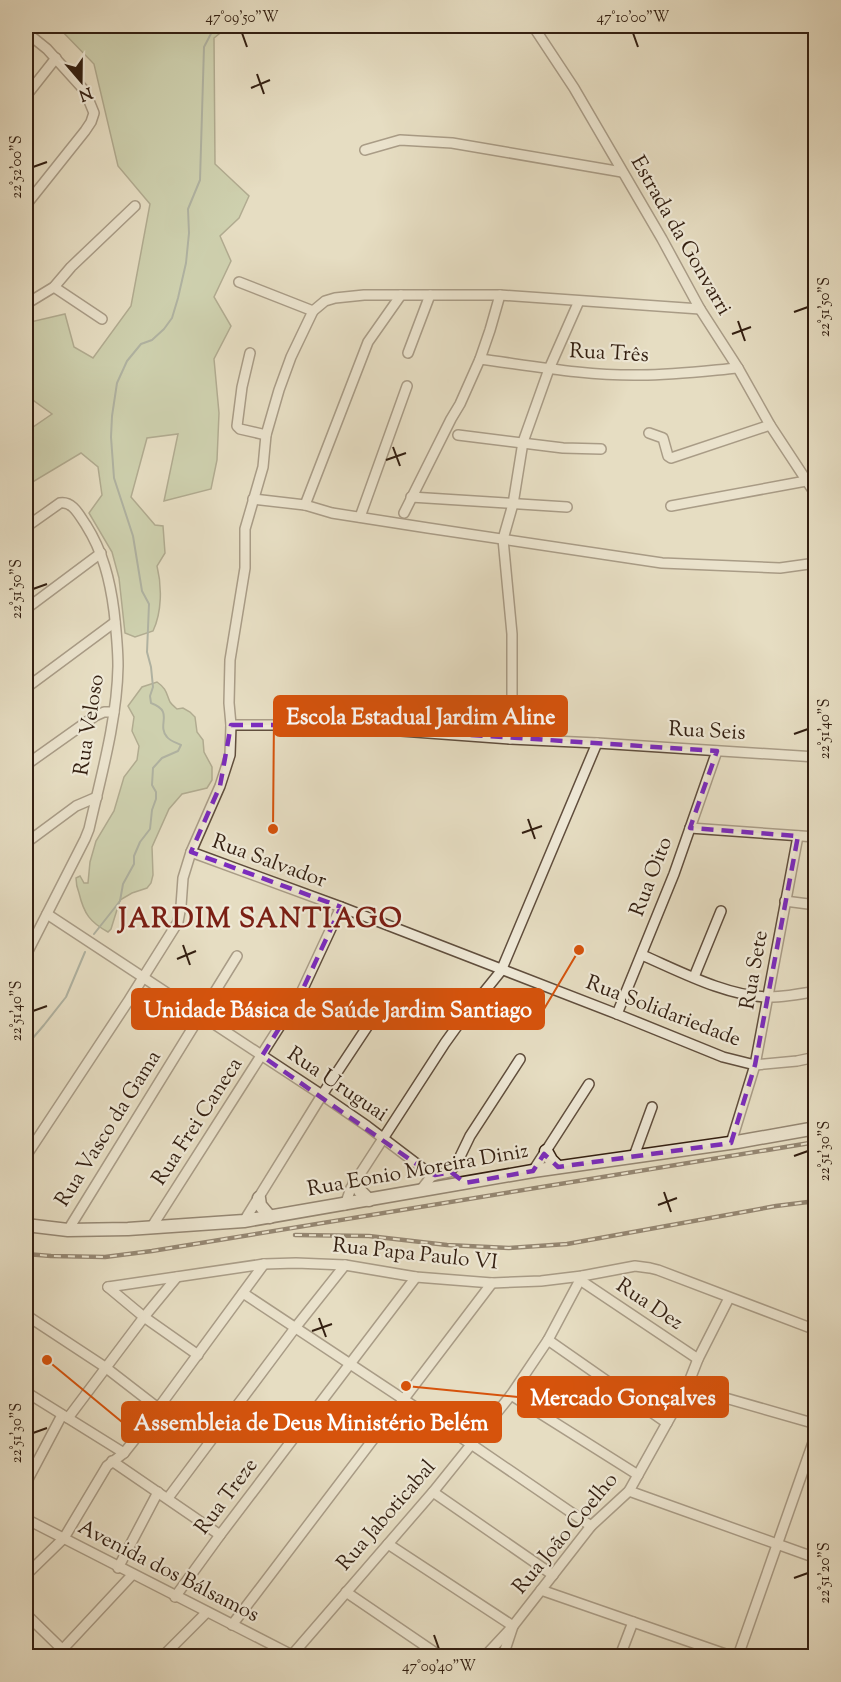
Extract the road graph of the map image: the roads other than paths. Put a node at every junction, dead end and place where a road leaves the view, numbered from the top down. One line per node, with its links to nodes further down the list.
1 (533, 26): 6 (street, Estrada da Gonvarri)
2 (26, 32): 3 (street)
3 (56, 58): 4 (street); 7 (street)
4 (26, 96)
5 (365, 150): 6 (street)
6 (622, 172): 16 (street, Estrada da Gonvarri)
7 (26, 205)
8 (135, 206): 10 (street)
9 (239, 282): 17 (street)
10 (54, 287): 15 (street); 18 (street)
11 (401, 295): 12 (street); 17 (street); 36 (street)
12 (430, 295): 13 (street); 19 (street)
13 (500, 295): 14 (street); 21 (street)
14 (579, 301): 16 (street); 23 (street)
15 (26, 304)
16 (700, 309): 22 (street, Estrada da Gonvarri)
17 (313, 311): 27 (street)
18 (102, 319)
19 (408, 352)
20 (250, 353): 27 (street)
21 (480, 359): 23 (street, Rua Três); 33 (street)
22 (738, 368): 23 (street, Rua Três); 25 (street, Estrada da Gonvarri)
23 (549, 369): 29 (street)
24 (407, 386): 40 (street)
25 (770, 425): 26 (street); 31 (street, Estrada da Gonvarri)
26 (649, 433)
27 (266, 435): 34 (street)
28 (458, 435): 29 (street)
29 (523, 442): 30 (street); 35 (street)
30 (601, 449)
31 (806, 481): 32 (street, Estrada da Gonvarri); 38 (street)
32 (816, 495)
33 (411, 497): 35 (street); 39 (street)
34 (253, 499): 36 (street); 49 (street)
35 (513, 504): 37 (street); 42 (street)
36 (305, 505): 40 (street)
37 (567, 507)
38 (672, 507)
39 (404, 513)
40 (360, 517): 42 (street)
41 (26, 527): 43 (street, Rua Veloso)
42 (503, 539): 44 (street); 50 (street)
43 (101, 553): 45 (street); 46 (street, Rua Veloso)
44 (816, 563)
45 (26, 609)
46 (115, 622): 47 (street); 48 (street, Rua Veloso)
47 (26, 688)
48 (114, 712): 54 (street); 55 (street, Rua Veloso)
49 (231, 725): 50 (street, Rua Seis); 60 (street)
50 (510, 739): 51 (street, Rua Seis)
51 (597, 743): 52 (street, Rua Seis); 69 (street)
52 (717, 750): 53 (street, Rua Seis); 56 (street, Rua Oito)
53 (816, 757)
54 (26, 765)
55 (96, 798): 59 (street); 65 (street, Rua Veloso)
56 (690, 828): 57 (street); 67 (street, Rua Oito)
57 (798, 836): 58 (street); 61 (street, Rua Sete)
58 (816, 837)
59 (26, 843)
60 (191, 852): 63 (street, Rua Salvador); 70 (street)
61 (785, 901): 62 (street); 73 (street, Rua Sete)
62 (816, 905)
63 (341, 908): 69 (street, Rua Salvador); 77 (street, Rua Frei Caneca)
64 (721, 911): 71 (street)
65 (47, 914): 66 (street, Rua Veloso); 70 (street, Rua Uruguai)
66 (26, 955)
67 (642, 955): 71 (street); 75 (street, Rua Oito)
68 (237, 956): 76 (street, Rua Vasco da Gama)
69 (501, 970): 75 (street, Rua Solidariedade); 85 (street)
70 (143, 977): 76 (street, Rua Uruguai); 88 (street)
71 (694, 977): 73 (street)
72 (816, 991): 73 (street)
73 (769, 997): 80 (street, Rua Sete)
74 (381, 1006): 82 (street)
75 (617, 1014): 80 (street, Rua Solidariedade)
76 (202, 1015): 77 (street, Rua Uruguai); 103 (street, Rua Vasco da Gama)
77 (262, 1056): 82 (street, Rua Uruguai); 102 (street, Rua Frei Caneca)
78 (816, 1057): 80 (street, Rua Solidariedade)
79 (520, 1059): 93 (street)
80 (755, 1065): 86 (street, Rua Sete)
81 (589, 1084): 87 (street)
82 (322, 1095): 85 (street, Rua Uruguai); 96 (street)
83 (652, 1107): 89 (street)
84 (816, 1128): 86 (main road, Rua Eonio Moreira Diniz)
85 (382, 1137): 92 (street, Rua Uruguai); 94 (street)
86 (732, 1143): 89 (main road, Rua Eonio Moreira Diniz)
87 (546, 1151): 90 (main road); 91 (street)
88 (27, 1152)
89 (634, 1156): 90 (main road, Rua Eonio Moreira Diniz)
90 (558, 1167): 91 (main road, Rua Eonio Moreira Diniz)
91 (533, 1171): 93 (main road, Rua Eonio Moreira Diniz)
92 (430, 1174): 93 (street); 95 (street)
93 (456, 1174): 95 (main road, Rua Eonio Moreira Diniz)
94 (355, 1181): 97 (main road); 98 (street)
95 (420, 1191): 97 (main road, Rua Eonio Moreira Diniz)
96 (259, 1198): 99 (main road); 100 (street)
97 (369, 1200): 98 (main road, Rua Eonio Moreira Diniz)
98 (345, 1205): 99 (main road, Rua Eonio Moreira Diniz)
99 (270, 1217): 100 (main road, Rua Eonio Moreira Diniz)
100 (244, 1221): 102 (main road, Rua Eonio Moreira Diniz)
101 (26, 1225): 103 (main road, Rua Eonio Moreira Diniz)
102 (151, 1228): 103 (main road, Rua Eonio Moreira Diniz)
103 (68, 1230)
104 (264, 1264): 105 (street, Rua Papa Paulo VI); 106 (street, Rua Papa Paulo VI); 110 (street)
105 (345, 1265): 107 (street, Rua Papa Paulo VI); 114 (street)
106 (177, 1277): 113 (street); 113 (street, Rua Papa Paulo VI)
107 (416, 1277): 109 (street, Rua Papa Paulo VI); 119 (street, Rua Treze)
108 (581, 1278): 109 (street, Rua Papa Paulo VI); 111 (street, Rua Papa Paulo VI); 116 (street, Rua Jaboticabal); 118 (street, Rua Dez)
109 (492, 1282): 124 (street)
110 (243, 1293): 114 (street); 117 (street)
111 (729, 1298): 115 (street, Rua Papa Paulo VI); 118 (street, Rua João Coelho)
112 (26, 1315): 120 (street)
113 (144, 1317): 117 (street); 120 (street)
114 (296, 1328): 119 (street); 138 (street)
115 (816, 1330)
116 (548, 1340): 123 (street, Rua Jaboticabal); 127 (street)
117 (198, 1355): 125 (street)
118 (698, 1359): 121 (street, Rua João Coelho)
119 (351, 1365): 124 (street); 141 (street, Rua Treze)
120 (105, 1368): 125 (street); 126 (street)
121 (687, 1386): 127 (street, Rua João Coelho); 128 (street)
122 (26, 1392): 126 (street)
123 (511, 1395): 130 (street, Rua Jaboticabal); 133 (street)
124 (403, 1400): 130 (street); 156 (street)
125 (158, 1408): 131 (street)
126 (65, 1416): 131 (street); 134 (street)
127 (667, 1423): 133 (street, Rua João Coelho)
128 (816, 1424)
129 (816, 1434): 144 (street)
130 (471, 1444): 137 (street, Rua Jaboticabal); 140 (street)
131 (124, 1453): 132 (street)
132 (112, 1461): 136 (street); 142 (street)
133 (638, 1475): 135 (street, Rua João Coelho)
134 (26, 1483)
135 (629, 1491): 140 (street, Rua João Coelho); 144 (street)
136 (158, 1492): 138 (street); 146 (street)
137 (433, 1492): 143 (street, Rua Jaboticabal); 149 (street)
138 (168, 1498): 141 (street)
139 (26, 1520): 142 (street, Avenida dos Bálsamos)
140 (591, 1526): 149 (street, Rua João Coelho)
141 (220, 1535): 152 (street, Rua Treze)
142 (64, 1538): 146 (street, Avenida dos Bálsamos); 147 (street)
143 (388, 1544): 151 (street, Rua Jaboticabal); 157 (street)
144 (777, 1545): 145 (street); 167 (street)
145 (816, 1558)
146 (118, 1568): 148 (street, Avenida dos Bálsamos)
147 (26, 1575)
148 (132, 1575): 152 (street, Avenida dos Bálsamos); 158 (street)
149 (552, 1575): 150 (street, Rua João Coelho)
150 (541, 1590): 155 (street); 157 (street, Rua João Coelho)
151 (346, 1592): 161 (street, Rua Jaboticabal); 162 (street)
152 (176, 1597): 153 (street, Avenida dos Bálsamos)
153 (207, 1612): 156 (street, Avenida dos Bálsamos); 160 (street)
154 (26, 1614): 158 (street)
155 (633, 1622): 165 (street); 166 (street)
156 (232, 1625): 159 (street, Avenida dos Bálsamos)
157 (513, 1626): 163 (street, Rua João Coelho); 164 (street)
158 (65, 1653)
159 (279, 1653): 161 (street, Avenida dos Bálsamos)
160 (163, 1656)
161 (293, 1656)
162 (440, 1656)
163 (485, 1656)
164 (503, 1656)
165 (620, 1656)
166 (731, 1656)
167 (738, 1656)

